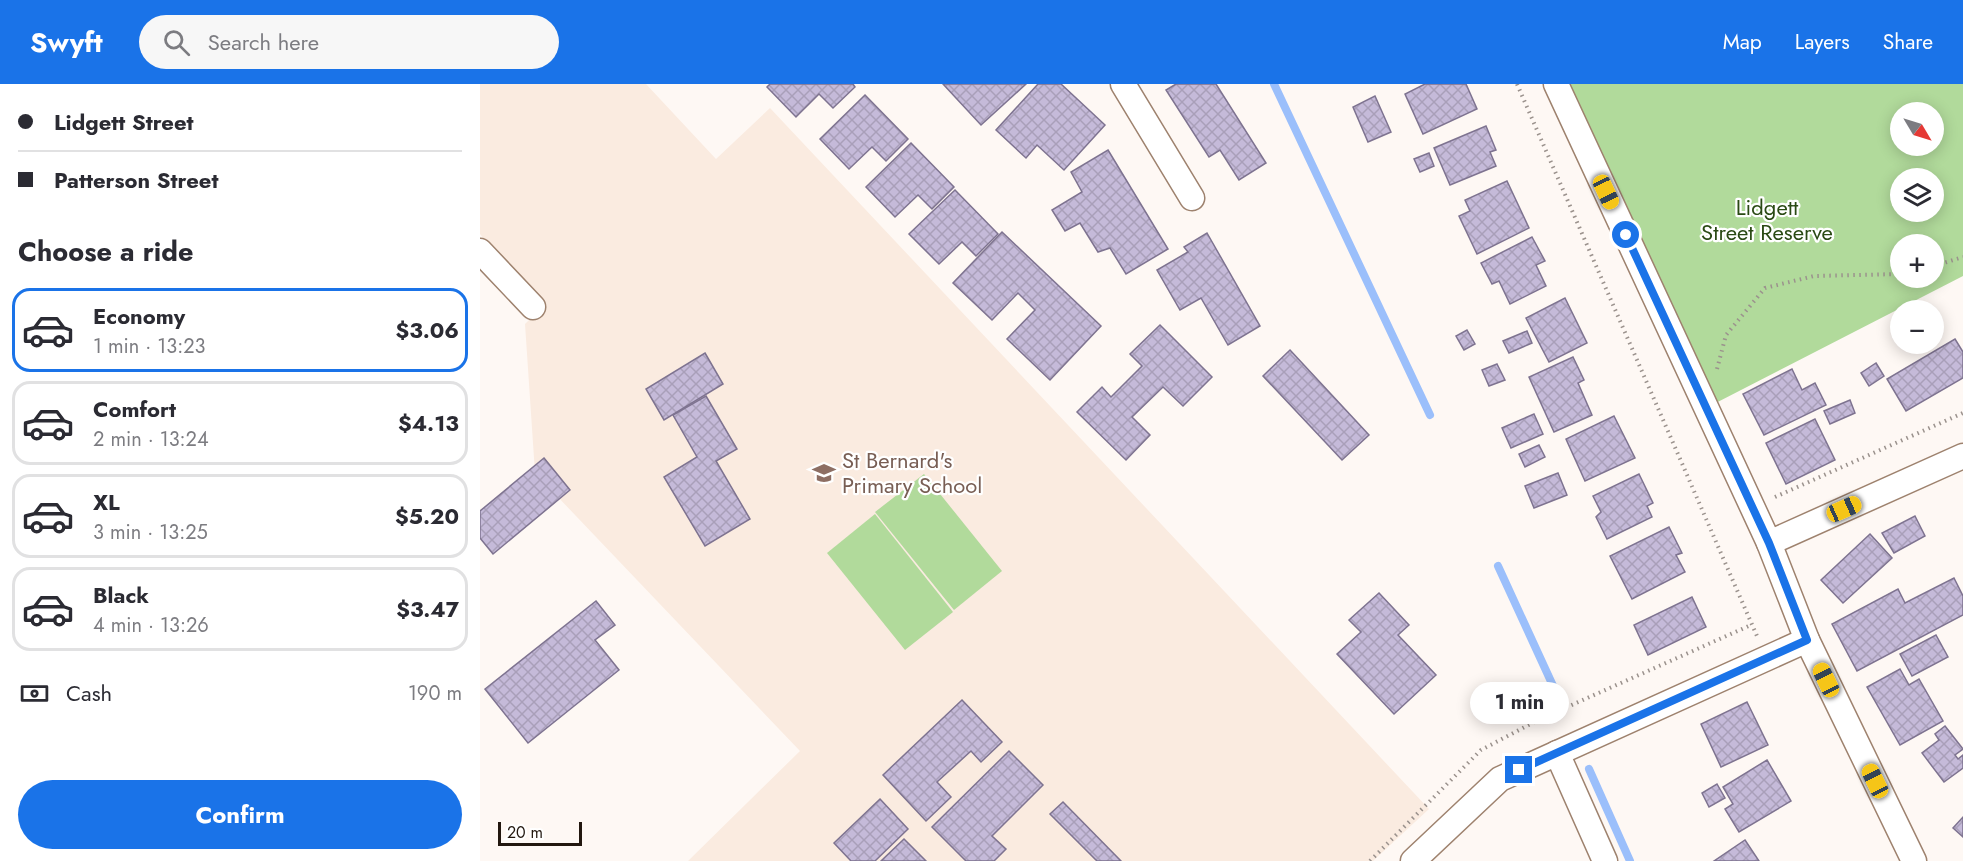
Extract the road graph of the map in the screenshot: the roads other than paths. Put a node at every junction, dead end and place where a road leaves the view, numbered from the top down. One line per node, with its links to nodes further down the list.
1 (1123, 84): 3 (street)
2 (1556, 84): 7 (street)
3 (1192, 198)
4 (480, 251): 5 (street)
5 (533, 307)
6 (1963, 456): 7 (street)
7 (1769, 543): 8 (street)
8 (1807, 640): 9 (street); 12 (street)
9 (1557, 753): 10 (street); 11 (street)
10 (1413, 861)
11 (1605, 861)
12 (1914, 861)

